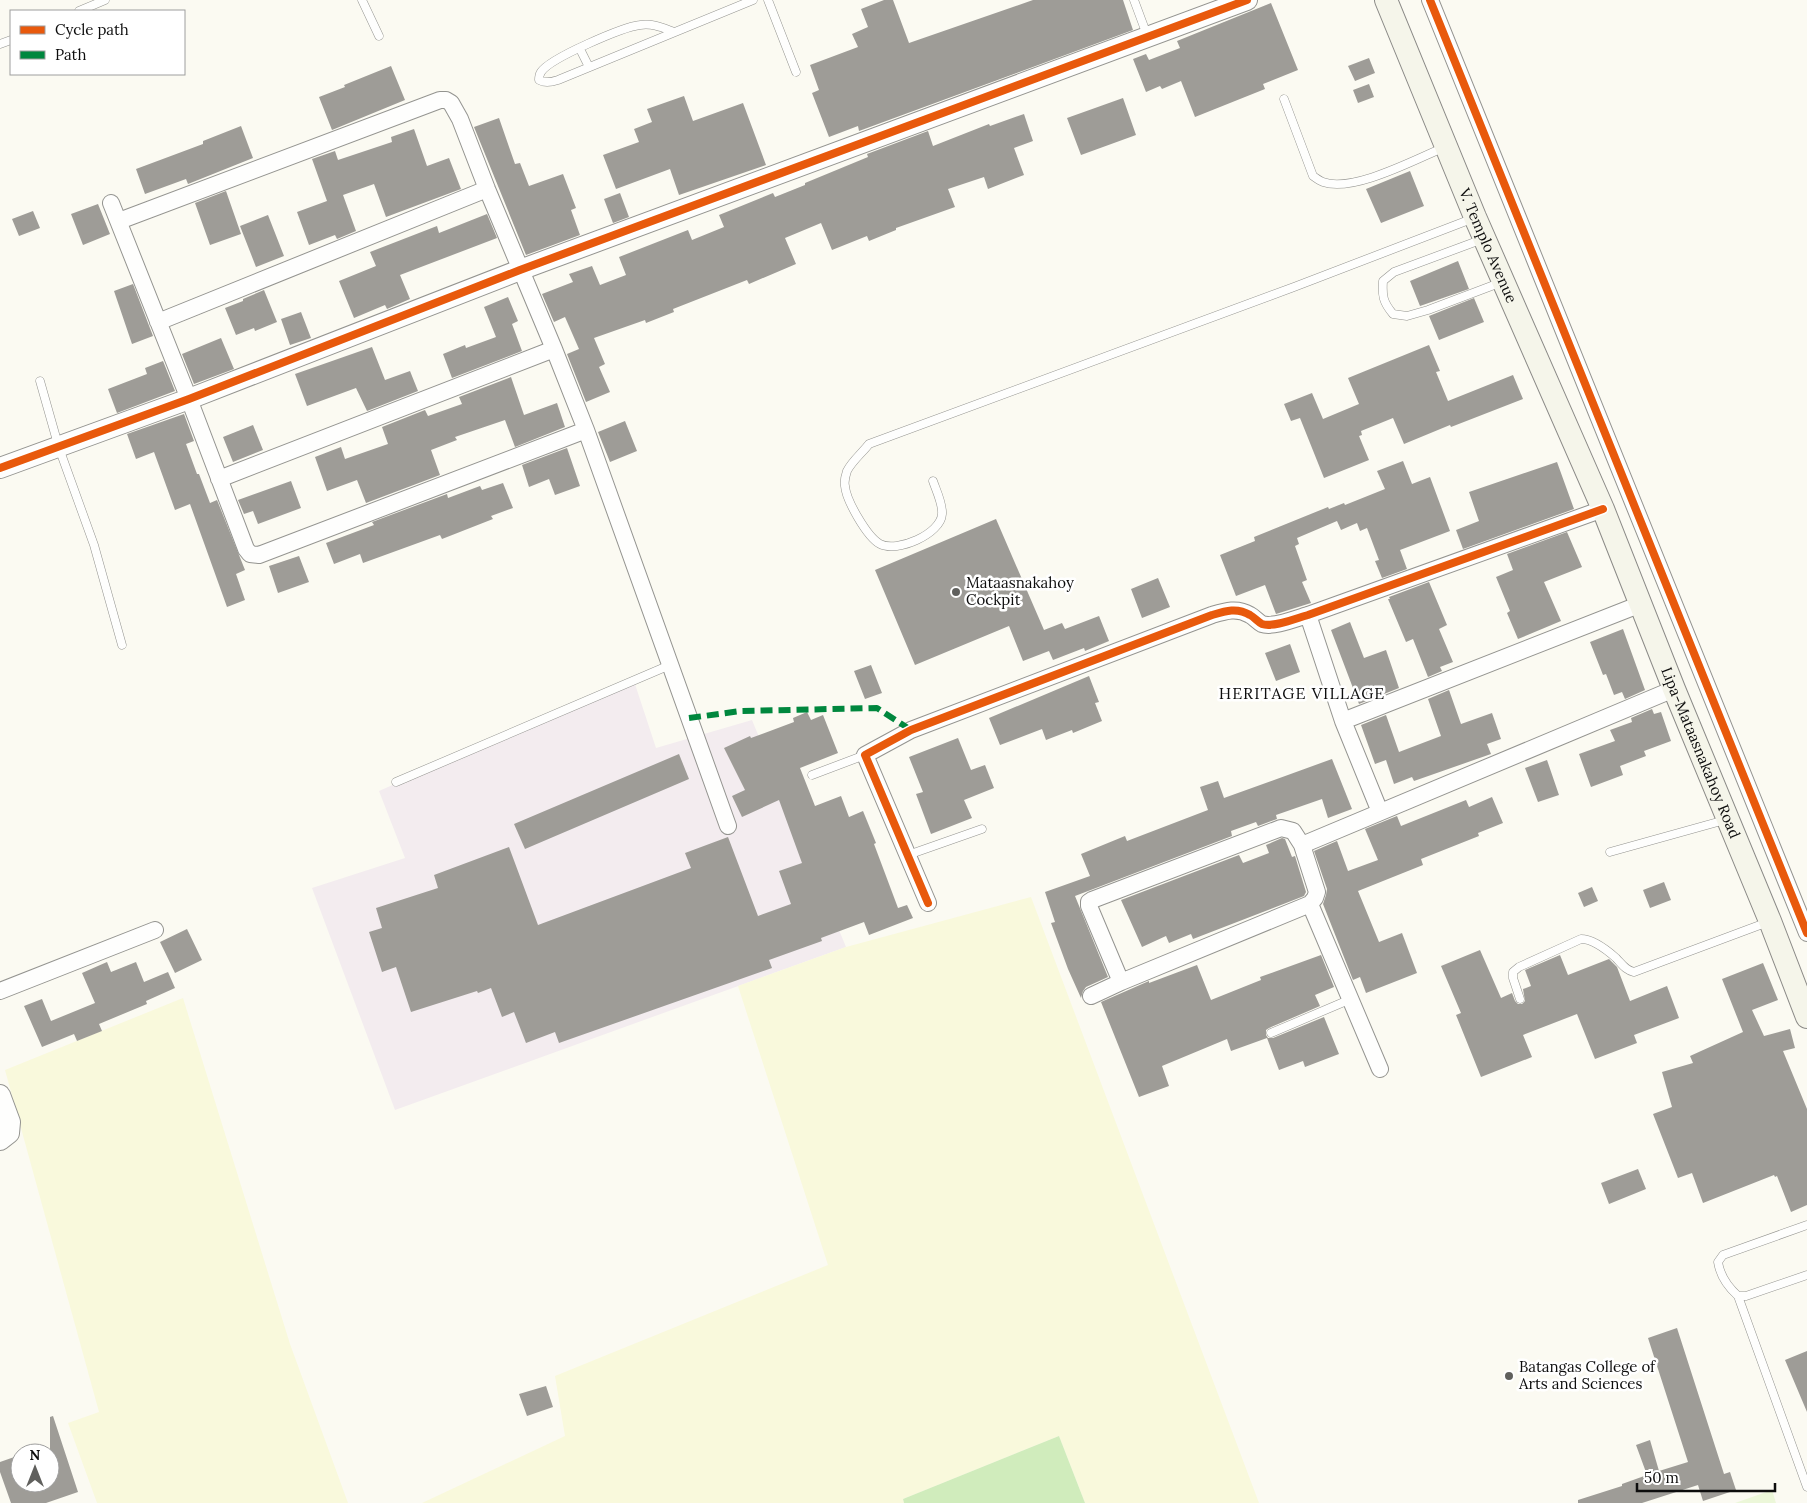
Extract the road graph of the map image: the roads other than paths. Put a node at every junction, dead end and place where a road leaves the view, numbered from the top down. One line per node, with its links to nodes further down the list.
1 (106, 0): 9 (lane)
2 (362, 0): 11 (lane)
3 (753, 0): 10 (lane)
4 (768, 0): 15 (lane)
5 (1134, 0): 12 (lane)
6 (1247, 0): 12 (street)
7 (1386, 0): 17 (main road, V. Templo Avenue)
8 (1430, 0): 55 (street)
9 (81, 10)
10 (674, 32): 13 (lane); 14 (lane)
11 (378, 36)
12 (1147, 37): 23 (street)
13 (580, 49): 14 (lane); 14 (lane)
14 (589, 67)
15 (796, 72)
16 (1284, 99): 17 (lane)
17 (1446, 146): 20 (main road, V. Templo Avenue)
18 (487, 189): 21 (street); 23 (street); 25 (street)
19 (111, 203): 21 (street)
20 (1476, 217): 22 (main road, V. Templo Avenue); 33 (lane)
21 (118, 221): 25 (street)
22 (1485, 238): 24 (main road, V. Templo Avenue); 24 (lane)
23 (520, 270): 26 (street); 28 (street)
24 (1505, 281): 34 (main road, V. Templo Avenue)
25 (158, 322): 28 (street)
26 (554, 349): 29 (street); 32 (street)
27 (40, 381): 30 (lane)
28 (189, 400): 30 (street); 32 (street)
29 (586, 430): 32 (street); 38 (street)
30 (59, 448): 31 (street); 37 (lane)
31 (0, 468)
32 (219, 479)
33 (933, 481)
34 (1598, 499): 35 (main road, Lipa-Mataasnakahoy Road); 36 (street)
35 (1641, 604): 39 (main road, Lipa-Mataasnakahoy Road); 40 (street)
36 (1308, 615): 40 (street); 41 (street)
37 (122, 645)
38 (670, 665): 43 (lane); 46 (street)
39 (1674, 689): 44 (street); 45 (main road, Lipa-Mataasnakahoy Road)
40 (1343, 721): 44 (street)
41 (865, 755): 42 (lane); 50 (street)
42 (812, 775)
43 (396, 782)
44 (1380, 812): 48 (street)
45 (1727, 819): 49 (lane); 53 (main road, Lipa-Mataasnakahoy Road)
46 (728, 826)
47 (982, 829): 50 (lane)
48 (1302, 845): 52 (street); 56 (street)
49 (1610, 852)
50 (908, 855): 51 (street)
51 (928, 903)
52 (1310, 904): 56 (street); 59 (street)
53 (1770, 921): 60 (lane); 61 (main road, Lipa-Mataasnakahoy Road)
54 (155, 930): 57 (street)
55 (1807, 933)
56 (1121, 982): 58 (street)
57 (0, 991)
58 (1091, 996)
59 (1351, 999): 62 (lane); 63 (street)
60 (1520, 999)
61 (1807, 1017)
62 (1270, 1033)
63 (1380, 1068)
64 (0, 1096): 65 (street)
65 (0, 1140)
66 (1807, 1225): 68 (lane)
67 (1807, 1275): 68 (lane)
68 (1738, 1296): 69 (lane)
69 (1807, 1487)

